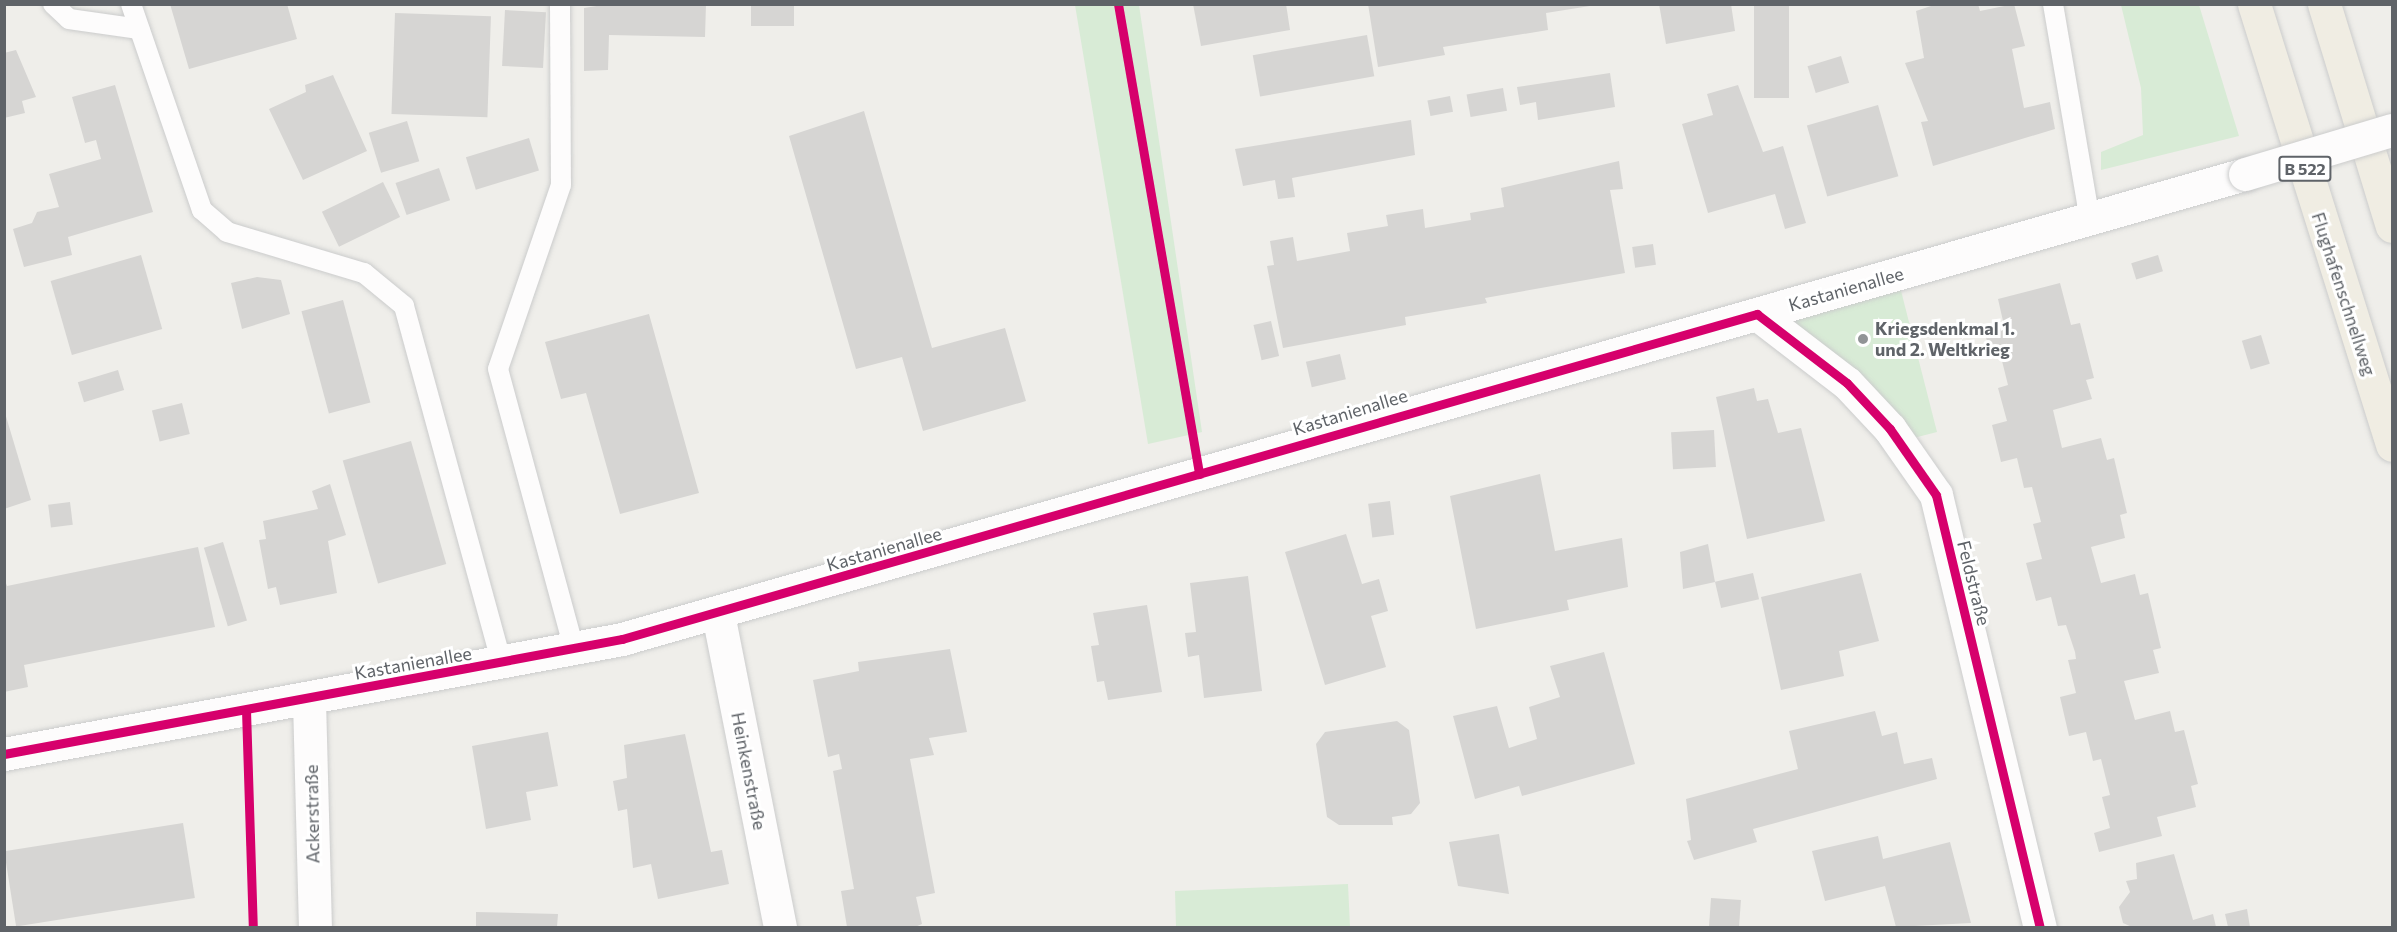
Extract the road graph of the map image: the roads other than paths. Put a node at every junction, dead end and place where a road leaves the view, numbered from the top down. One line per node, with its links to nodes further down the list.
1 (53, 4): 7 (lane)
2 (131, 4): 7 (lane)
3 (560, 4): 14 (lane)
4 (2054, 4): 9 (lane)
5 (2254, 4): 12 (highway, Flughafenschnellweg / B 522)
6 (2324, 4): 10 (highway)
7 (139, 29): 15 (lane)
8 (2392, 130): 9 (street, Kastanienallee, bridge)
9 (2090, 220): 11 (street, Kastanienallee)
10 (2392, 226)
11 (1757, 314): 13 (street, Kastanienallee); 20 (street, Feldstraße)
12 (2392, 445)
13 (718, 614): 14 (street, Kastanienallee); 19 (street, Heinkenstraße)
14 (574, 649): 15 (street, Kastanienallee)
15 (502, 664): 16 (street, Kastanienallee)
16 (309, 700): 17 (street, Kastanienallee); 18 (street, Ackerstraße)
17 (4, 754)
18 (315, 927)
19 (780, 927)
20 (2040, 927)

